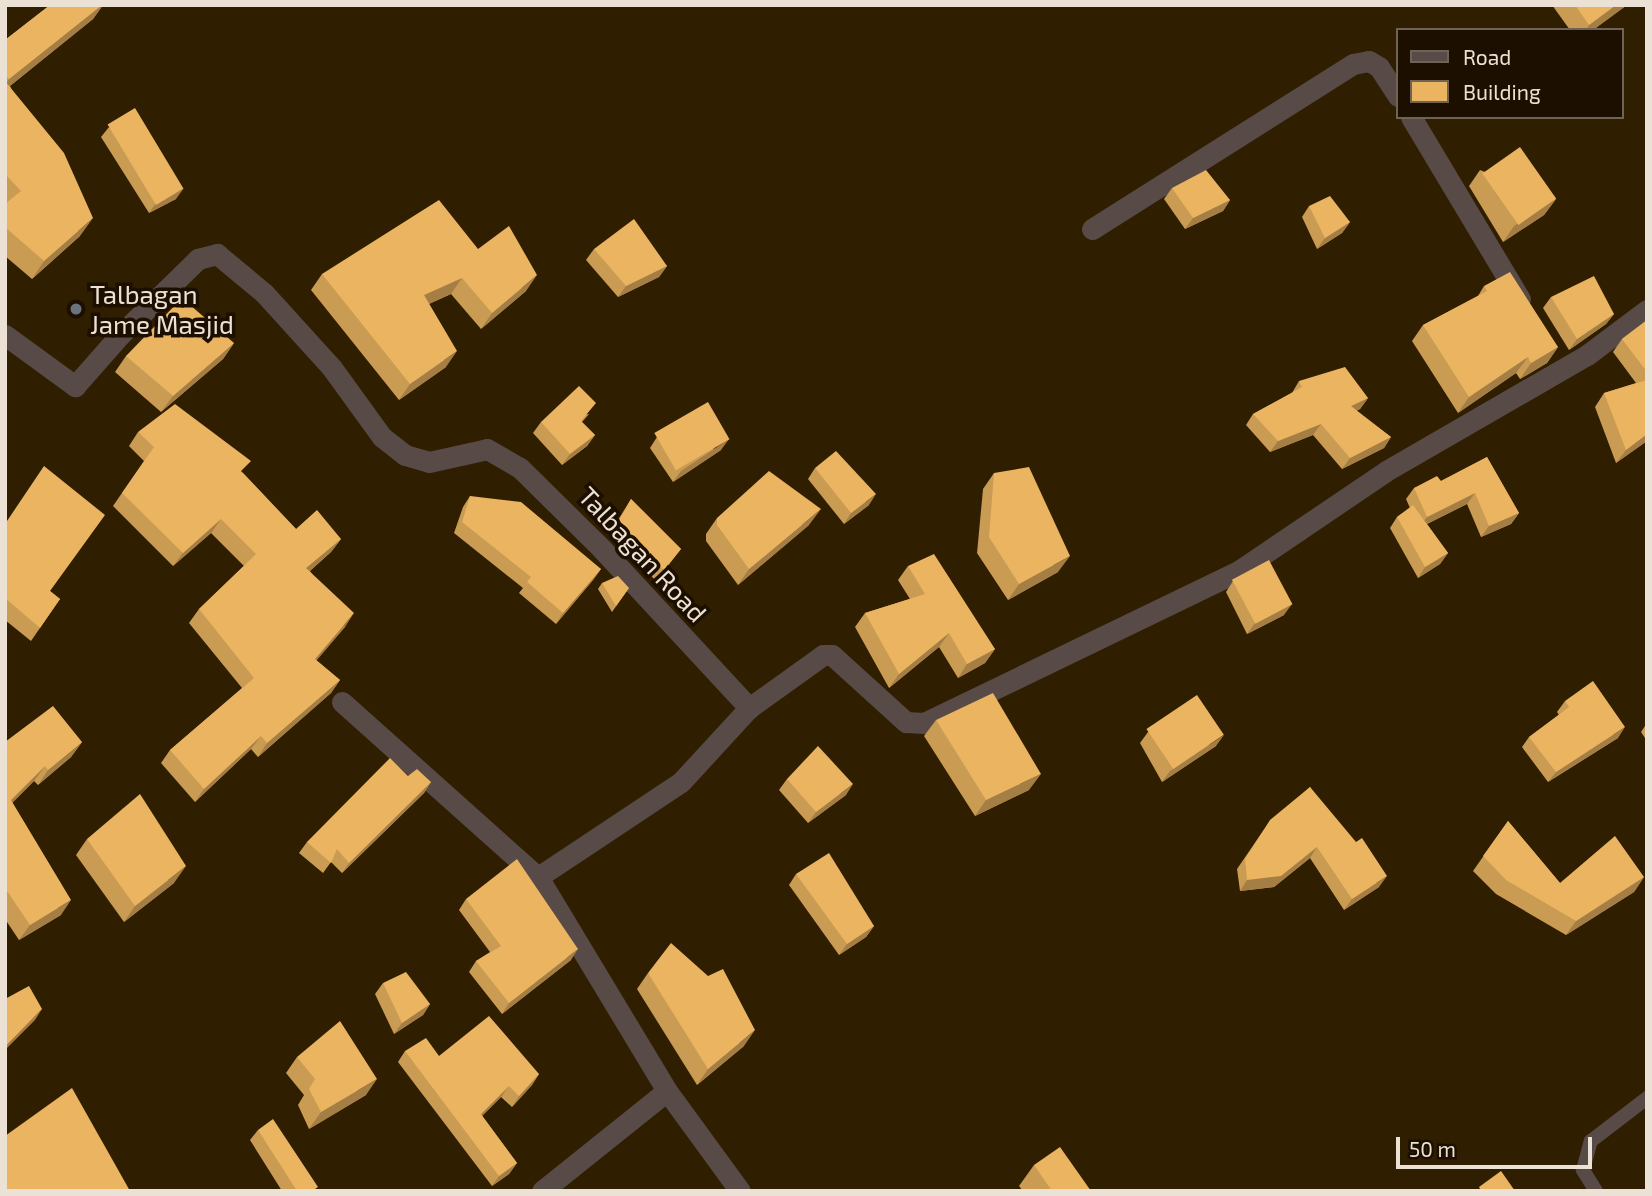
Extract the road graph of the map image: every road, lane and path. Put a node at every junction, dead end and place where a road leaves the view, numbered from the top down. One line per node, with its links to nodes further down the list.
1 (1396, 93): 3 (street)
2 (1411, 119): 5 (street)
3 (1092, 229)
4 (1647, 310): 8 (street)
5 (1533, 320)
6 (5, 335): 10 (street, Talbagan Road)
7 (1552, 349): 8 (street)
8 (1565, 368): 10 (street)
9 (342, 702): 11 (street)
10 (749, 708): 11 (street)
11 (538, 877): 12 (street)
12 (667, 1091): 14 (street); 15 (street)
13 (1647, 1098): 16 (lane)
14 (542, 1191)
15 (740, 1191)
16 (1596, 1191)

